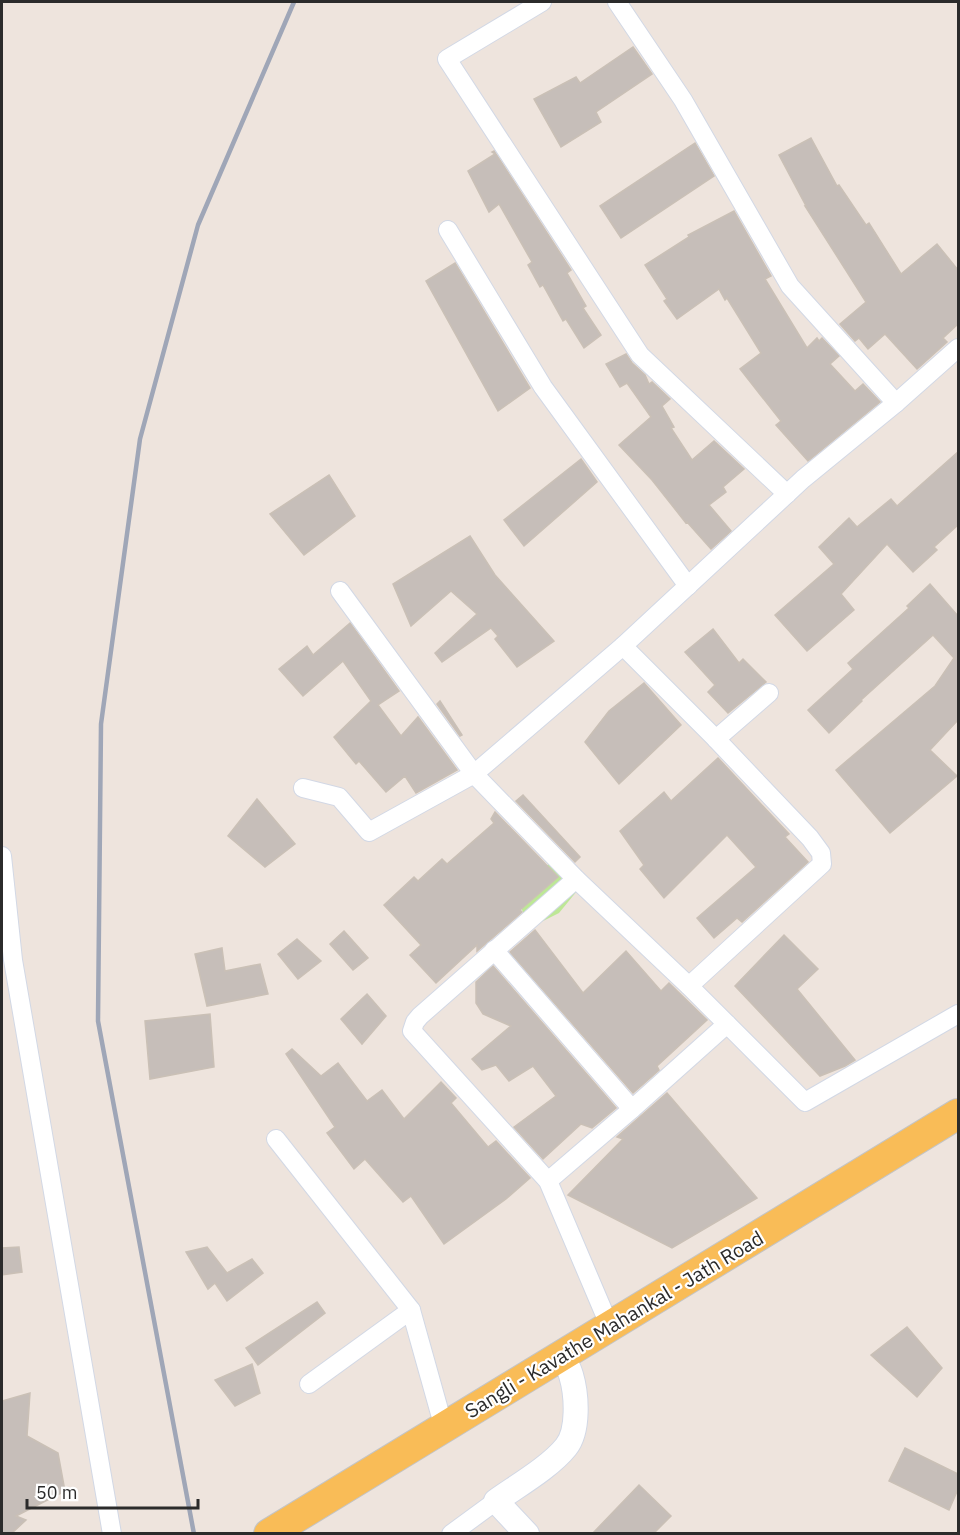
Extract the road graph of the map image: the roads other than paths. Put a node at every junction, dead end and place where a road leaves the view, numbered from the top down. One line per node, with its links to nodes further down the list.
1 (542, 2): 6 (street)
2 (617, 2): 5 (street)
3 (448, 230): 7 (street)
4 (958, 348): 5 (street)
5 (896, 403): 6 (street)
6 (786, 495): 7 (street)
7 (688, 586): 9 (street)
8 (340, 591): 12 (street)
9 (623, 646): 11 (street); 12 (street)
10 (769, 693): 11 (street)
11 (717, 739): 18 (street)
12 (474, 774): 13 (street); 15 (street)
13 (303, 788)
14 (2, 856): 17 (street)
15 (576, 879): 16 (street); 18 (street)
16 (494, 950): 21 (street); 24 (street)
17 (7, 961): 31 (street)
18 (688, 986): 20 (street)
19 (958, 1014): 20 (street)
20 (727, 1024): 21 (street)
21 (632, 1109): 24 (street)
22 (958, 1114): 26 (main road, Sangli - Kavathe Mahankal - Jath Road)
23 (276, 1139): 25 (street)
24 (548, 1181): 26 (street)
25 (411, 1310): 28 (street); 29 (street)
26 (610, 1327): 27 (main road, Sangli - Kavathe Mahankal - Jath Road)
27 (562, 1354): 29 (main road, Sangli - Kavathe Mahankal - Jath Road); 30 (street)
28 (309, 1384)
29 (444, 1428): 32 (main road, Sangli - Kavathe Mahankal - Jath Road)
30 (496, 1501): 33 (street); 34 (street)
31 (112, 1533)
32 (269, 1533)
33 (451, 1533)
34 (527, 1533)

